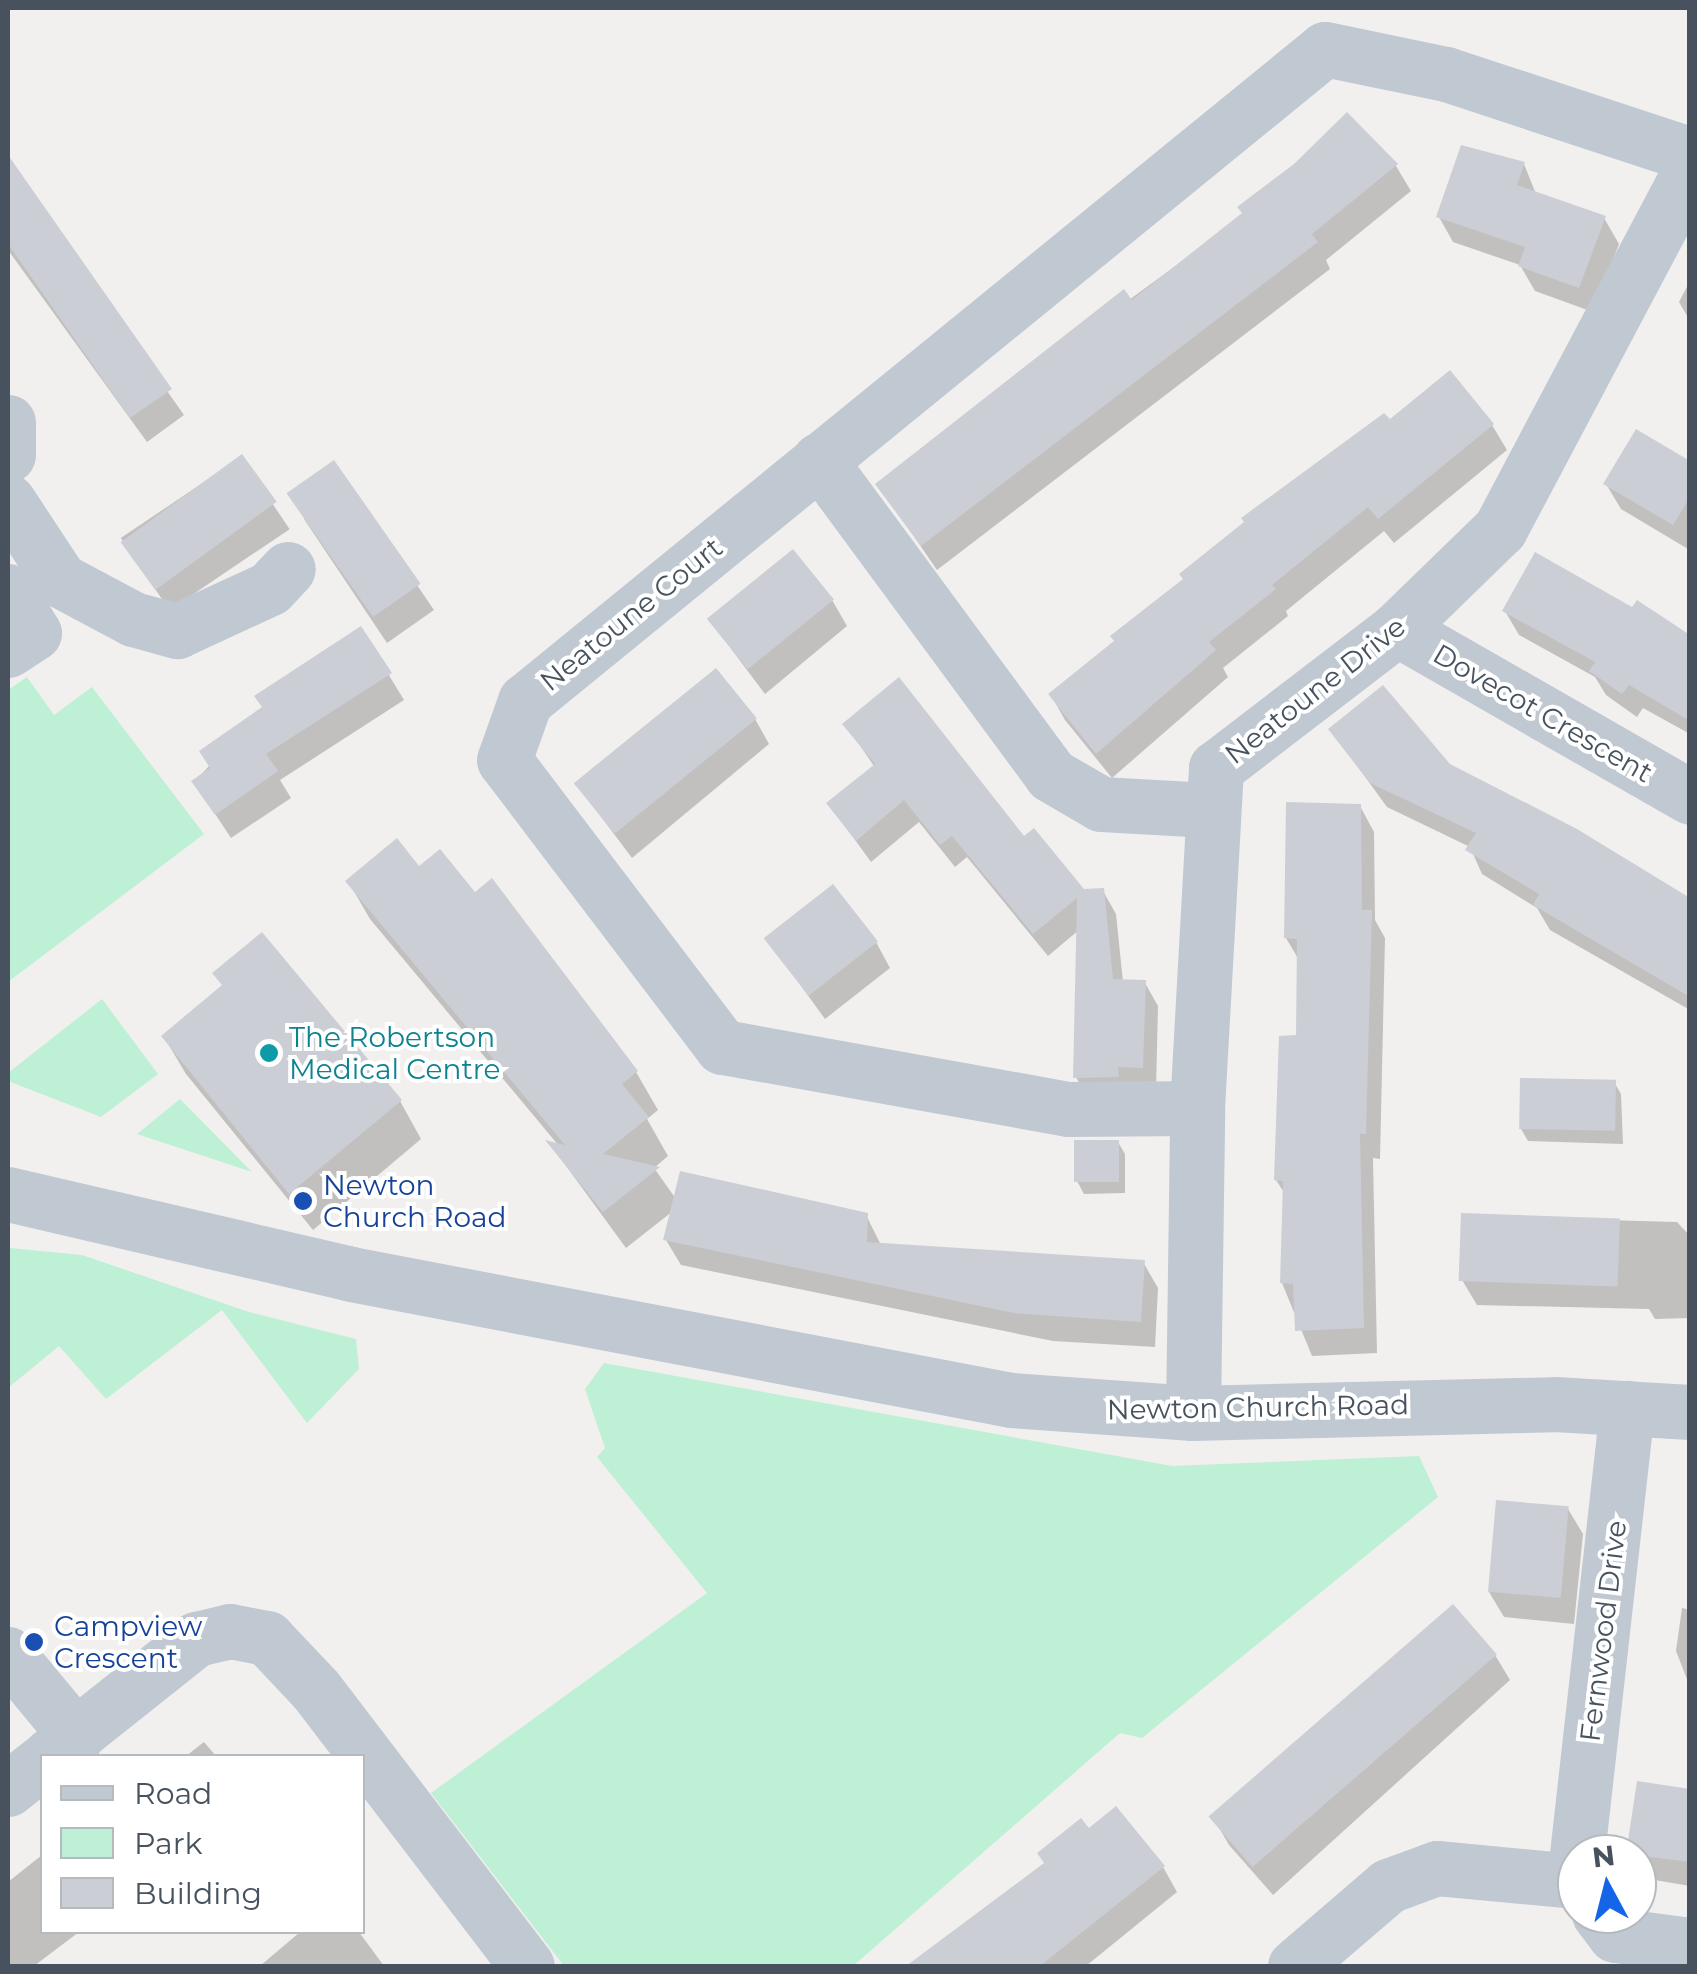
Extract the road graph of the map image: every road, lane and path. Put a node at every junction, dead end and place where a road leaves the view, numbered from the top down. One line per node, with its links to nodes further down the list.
1 (1690, 154): 5 (street)
2 (1690, 170): 9 (street, Neatoune Drive)
3 (8, 422): 4 (street)
4 (8, 456)
5 (819, 460): 12 (street); 13 (street, Neatoune Court)
6 (8, 501): 7 (street)
7 (288, 569)
8 (8, 592): 10 (street)
9 (1397, 629): 11 (street, Dovecot Crescent); 12 (street, Neatoune Drive)
10 (8, 650)
11 (1690, 798)
12 (1209, 810): 13 (street, Neatoune Drive)
13 (1197, 1108): 17 (street, Neatoune Drive)
14 (8, 1194): 17 (street, Newton Church Road)
15 (1627, 1408): 16 (street, Newton Church Road); 17 (street, Newton Church Road); 24 (street, Fernwood Drive)
16 (1690, 1412)
17 (1192, 1413)
18 (8, 1654): 19 (street)
19 (56, 1751): 20 (street)
20 (365, 1754)
21 (365, 1754): 26 (street)
22 (40, 1764): 23 (street)
23 (8, 1789)
24 (1611, 1834)
25 (1557, 1894): 27 (street)
26 (527, 1966)
27 (1295, 1966)

